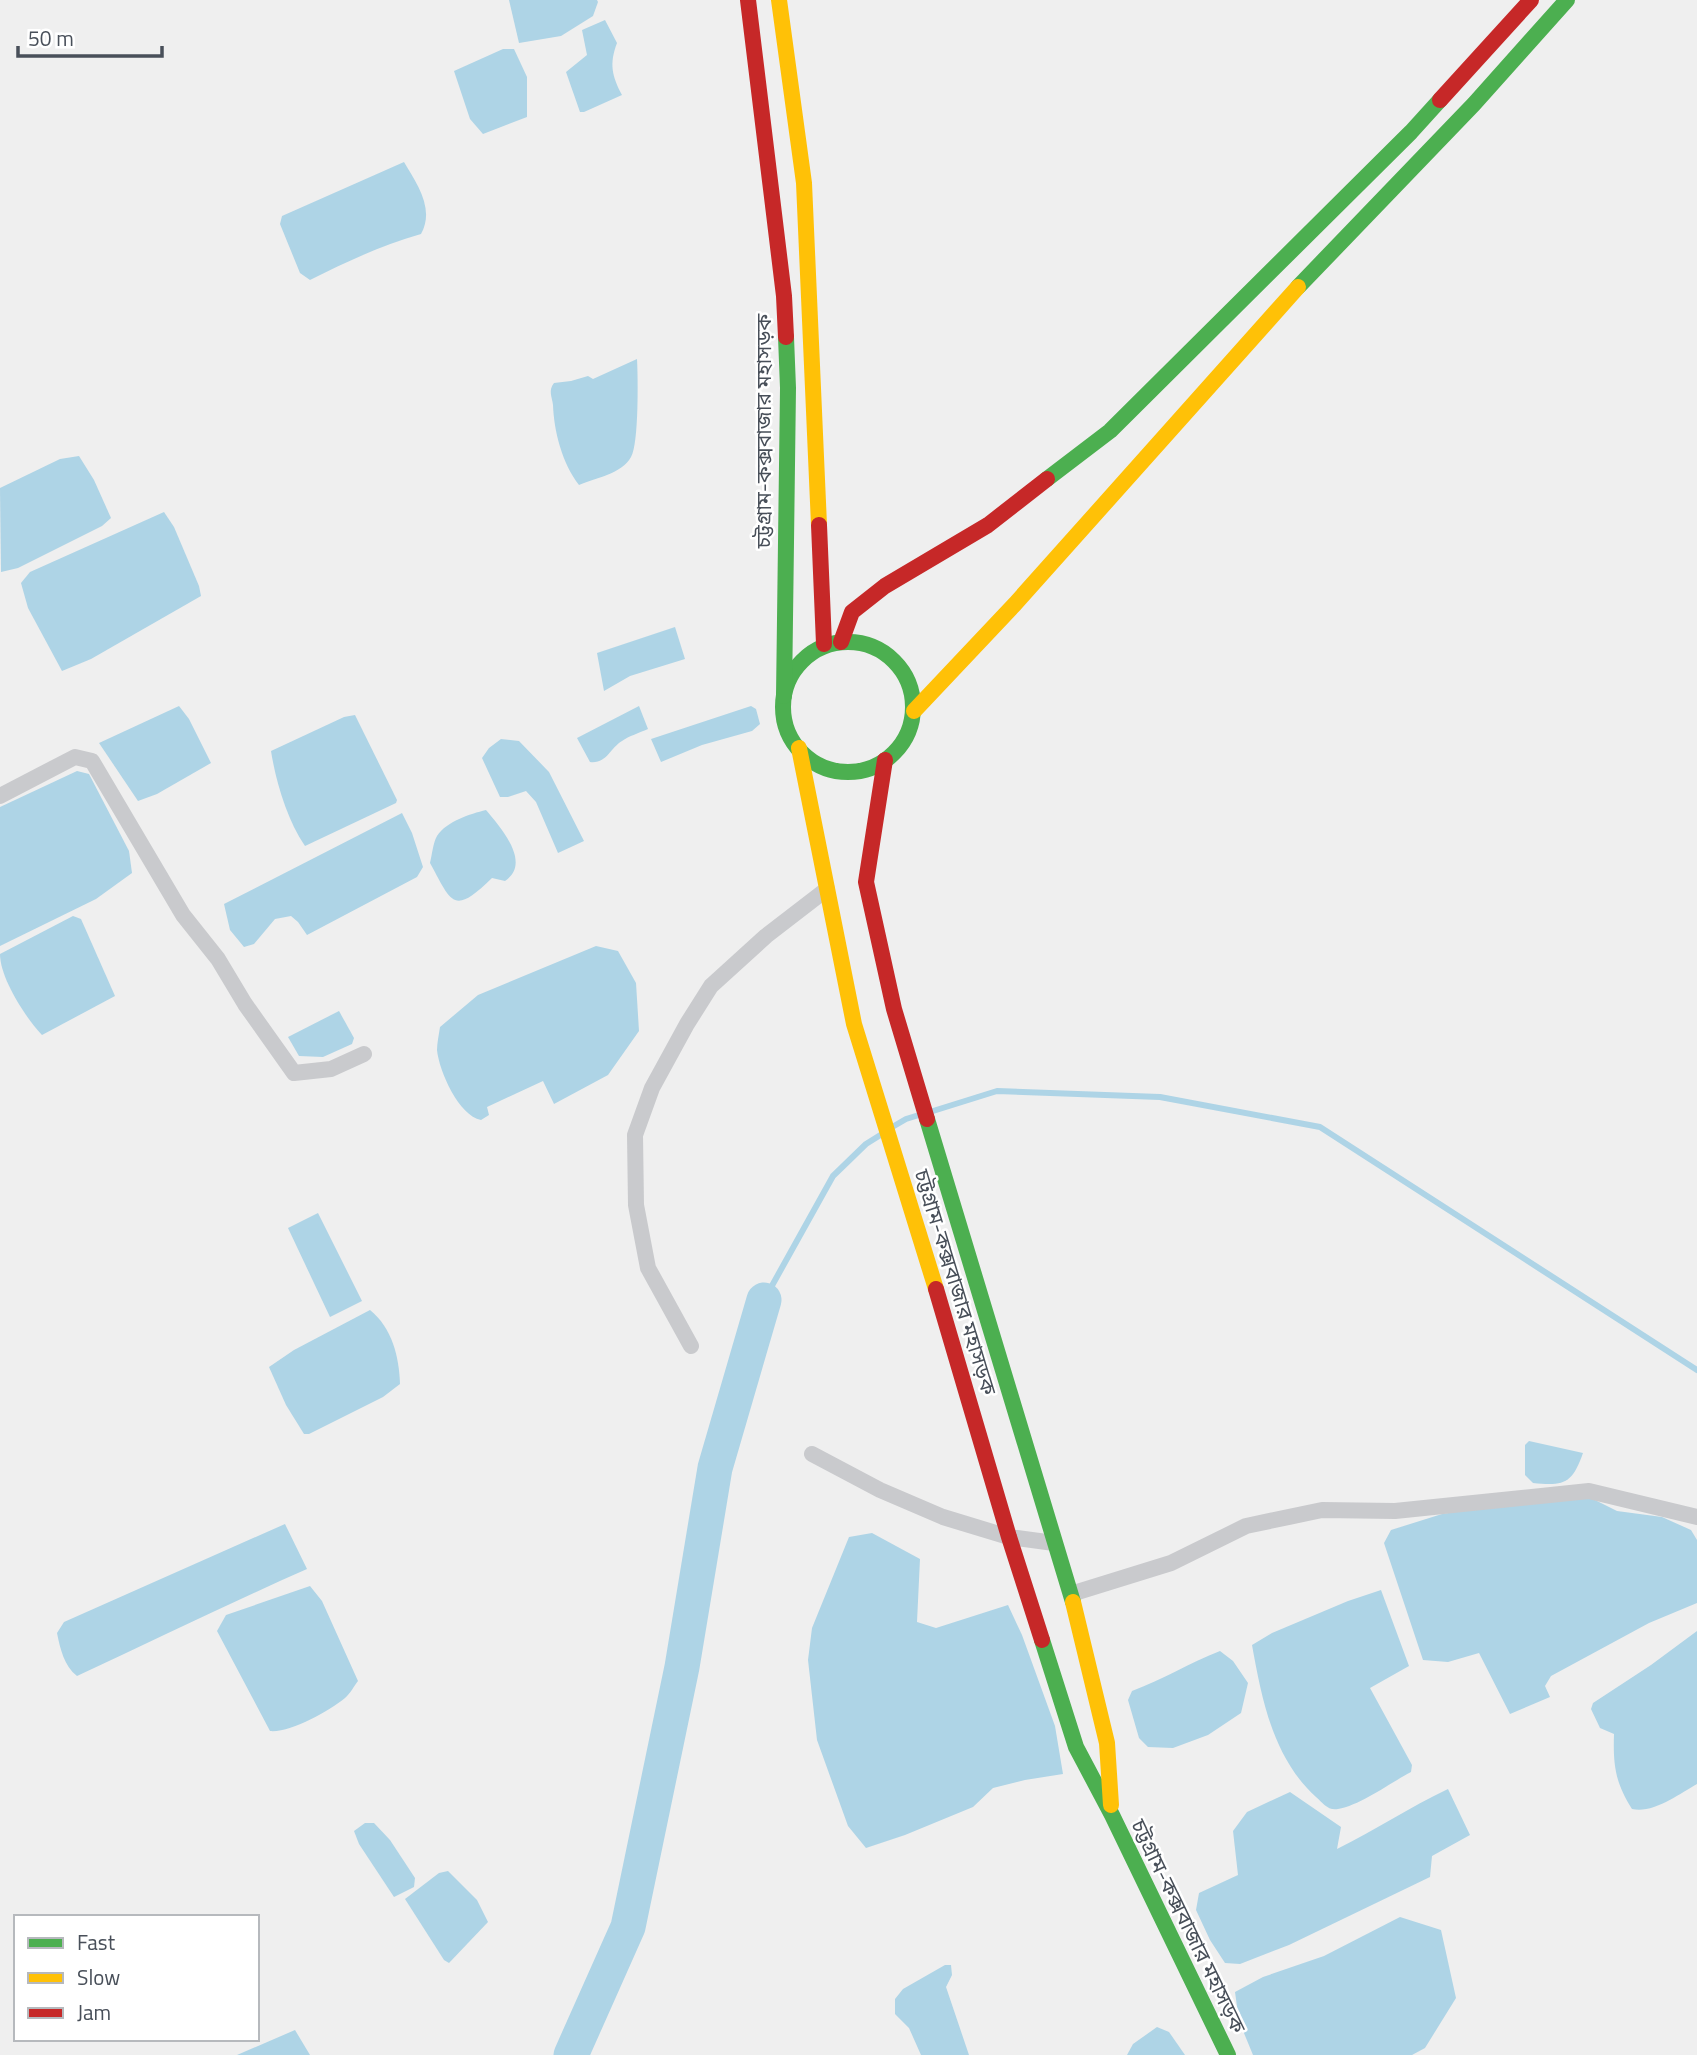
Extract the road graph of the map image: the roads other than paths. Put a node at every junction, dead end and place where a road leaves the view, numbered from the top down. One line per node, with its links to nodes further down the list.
1 (748, 0): 6 (main road, চট্টগ্রাম-কক্সবাজার মহাসড়ক)
2 (779, 0): 5 (main road)
3 (1531, 0): 5 (main road)
4 (1567, 0): 7 (main road)
5 (833, 643): 6 (main road); 7 (main road)
6 (784, 696): 8 (main road)
7 (914, 711): 9 (main road)
8 (799, 748): 9 (main road); 11 (main road, চট্টগ্রাম-কক্সবাজার মহাসড়ক)
9 (885, 760): 17 (main road, চট্টগ্রাম-কক্সবাজার মহাসড়ক)
10 (0, 796): 12 (street)
11 (827, 889): 13 (street); 16 (main road, চট্টগ্রাম-কক্সবাজার মহাসড়ক)
12 (363, 1054)
13 (691, 1346)
14 (812, 1454): 16 (street)
15 (1697, 1517): 18 (street)
16 (1009, 1537): 17 (street); 19 (main road, চট্টগ্রাম-কক্সবাজার মহাসড়ক)
17 (1054, 1543): 18 (main road, চট্টগ্রাম-কক্সবাজার মহাসড়ক)
18 (1070, 1594): 19 (main road, চট্টগ্রাম-কক্সবাজার মহাসড়ক)
19 (1112, 1815): 20 (main road, চট্টগ্রাম-কক্সবাজার মহাসড়ক)
20 (1227, 2055)

